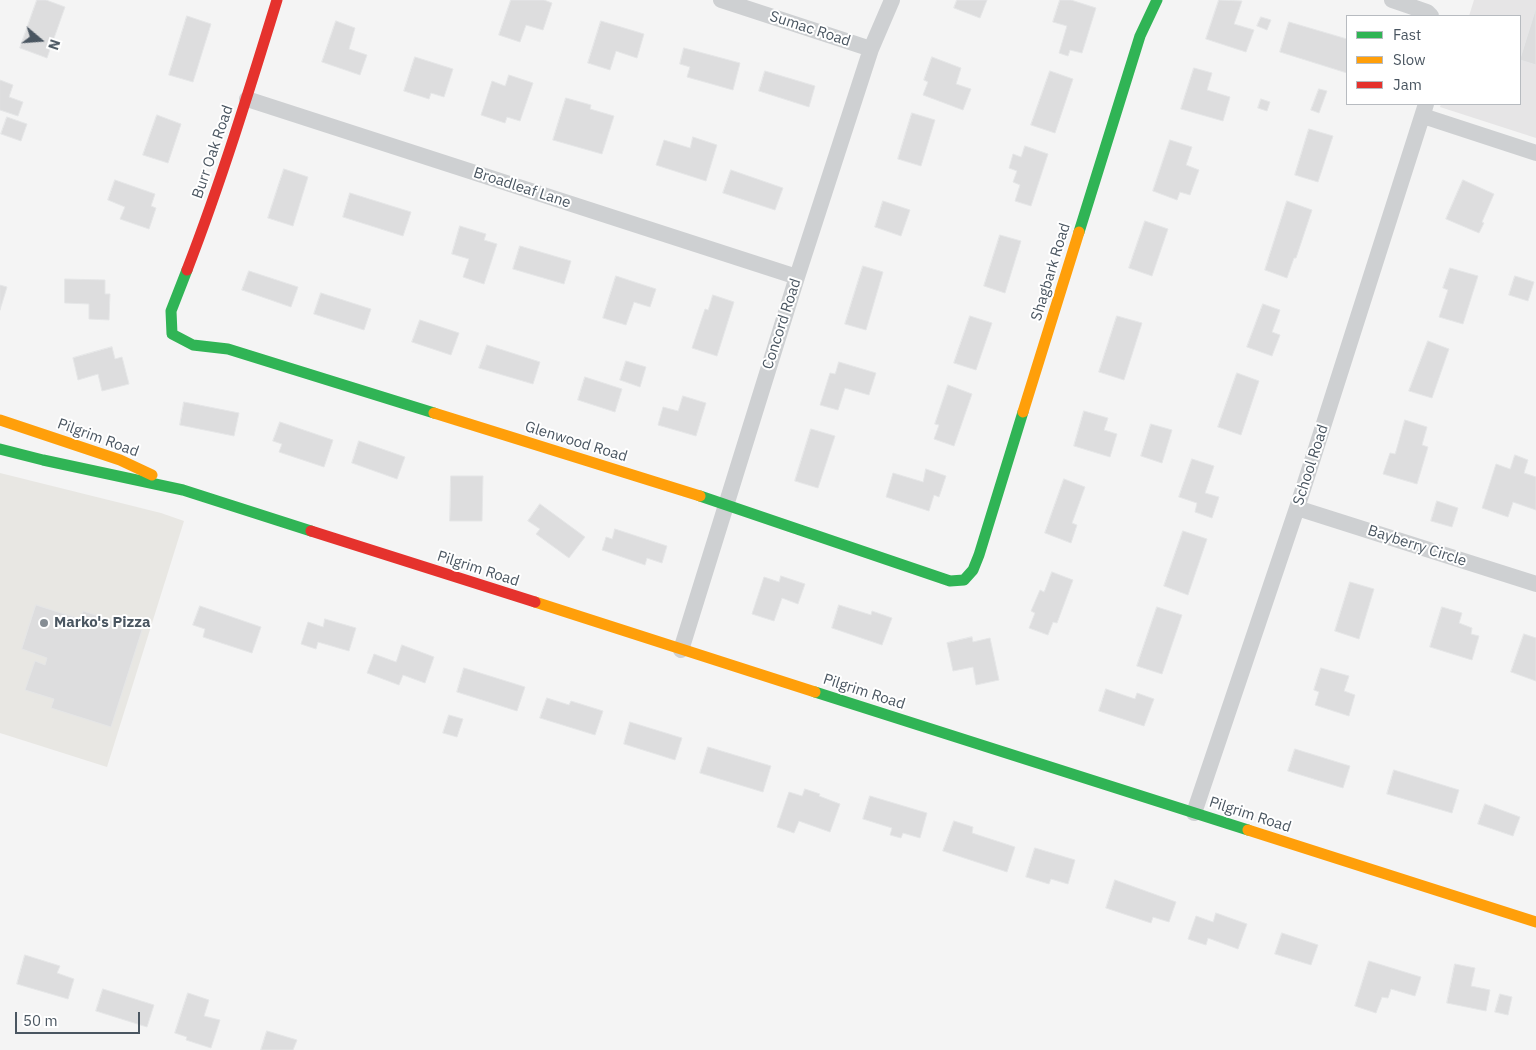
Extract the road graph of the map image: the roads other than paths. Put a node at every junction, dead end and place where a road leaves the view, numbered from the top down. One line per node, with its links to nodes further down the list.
1 (277, 0): 8 (street, Burr Oak Road)
2 (721, 0): 7 (street, Sumac Road)
3 (892, 0): 7 (street, Concord Road)
4 (1157, 0): 18 (street, Shagbark Road)
5 (1392, 0): 6 (street)
6 (1430, 15)
7 (871, 49): 11 (street, Concord Road)
8 (247, 99): 11 (street, Broadleaf Lane); 12 (street, Burr Oak Road)
9 (1424, 110): 10 (street); 17 (street, School Road)
10 (1536, 152)
11 (797, 277): 16 (street, Concord Road)
12 (171, 310): 16 (street, Glenwood Road)
13 (0, 420): 15 (street, Pilgrim Road)
14 (0, 449): 15 (street, Pilgrim Road)
15 (183, 490): 20 (street, Pilgrim Road)
16 (726, 504): 18 (street, Glenwood Road); 20 (street, Concord Road)
17 (1297, 508): 19 (street, Bayberry Circle); 21 (street, School Road)
18 (979, 555)
19 (1536, 584)
20 (681, 650): 21 (street, Pilgrim Road)
21 (1194, 813): 22 (street, Pilgrim Road)
22 (1536, 922)

